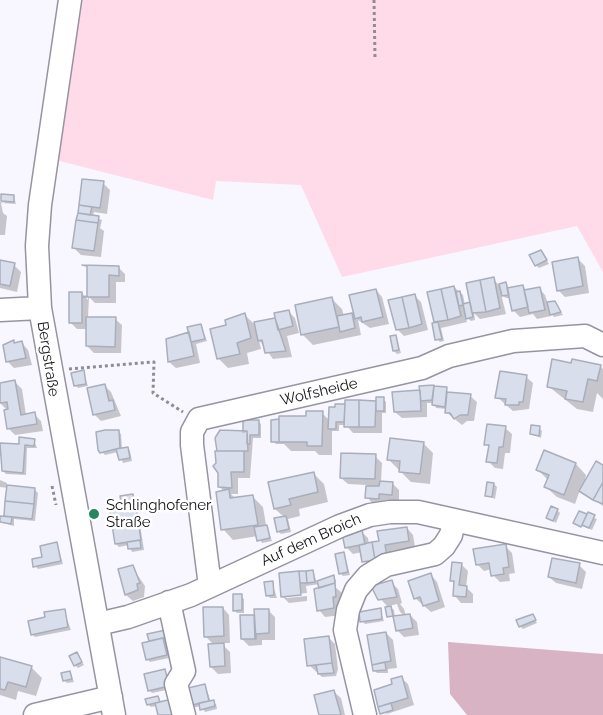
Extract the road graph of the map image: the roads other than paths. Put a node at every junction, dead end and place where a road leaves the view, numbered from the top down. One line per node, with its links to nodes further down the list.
1 (70, 0): 2 (street, Bergstraße)
2 (40, 308): 3 (street); 9 (street, Bergstraße)
3 (0, 310)
4 (603, 345): 7 (street, Wolfsheide)
5 (454, 520): 6 (street, Auf dem Broich); 7 (street, Auf dem Broich); 13 (street)
6 (603, 553)
7 (210, 586): 8 (street, Auf dem Broich)
8 (170, 602): 9 (street, Auf dem Broich); 12 (street)
9 (98, 624): 10 (street, Bergstraße)
10 (113, 706): 11 (street)
11 (35, 715)
12 (184, 715)
13 (365, 715)

